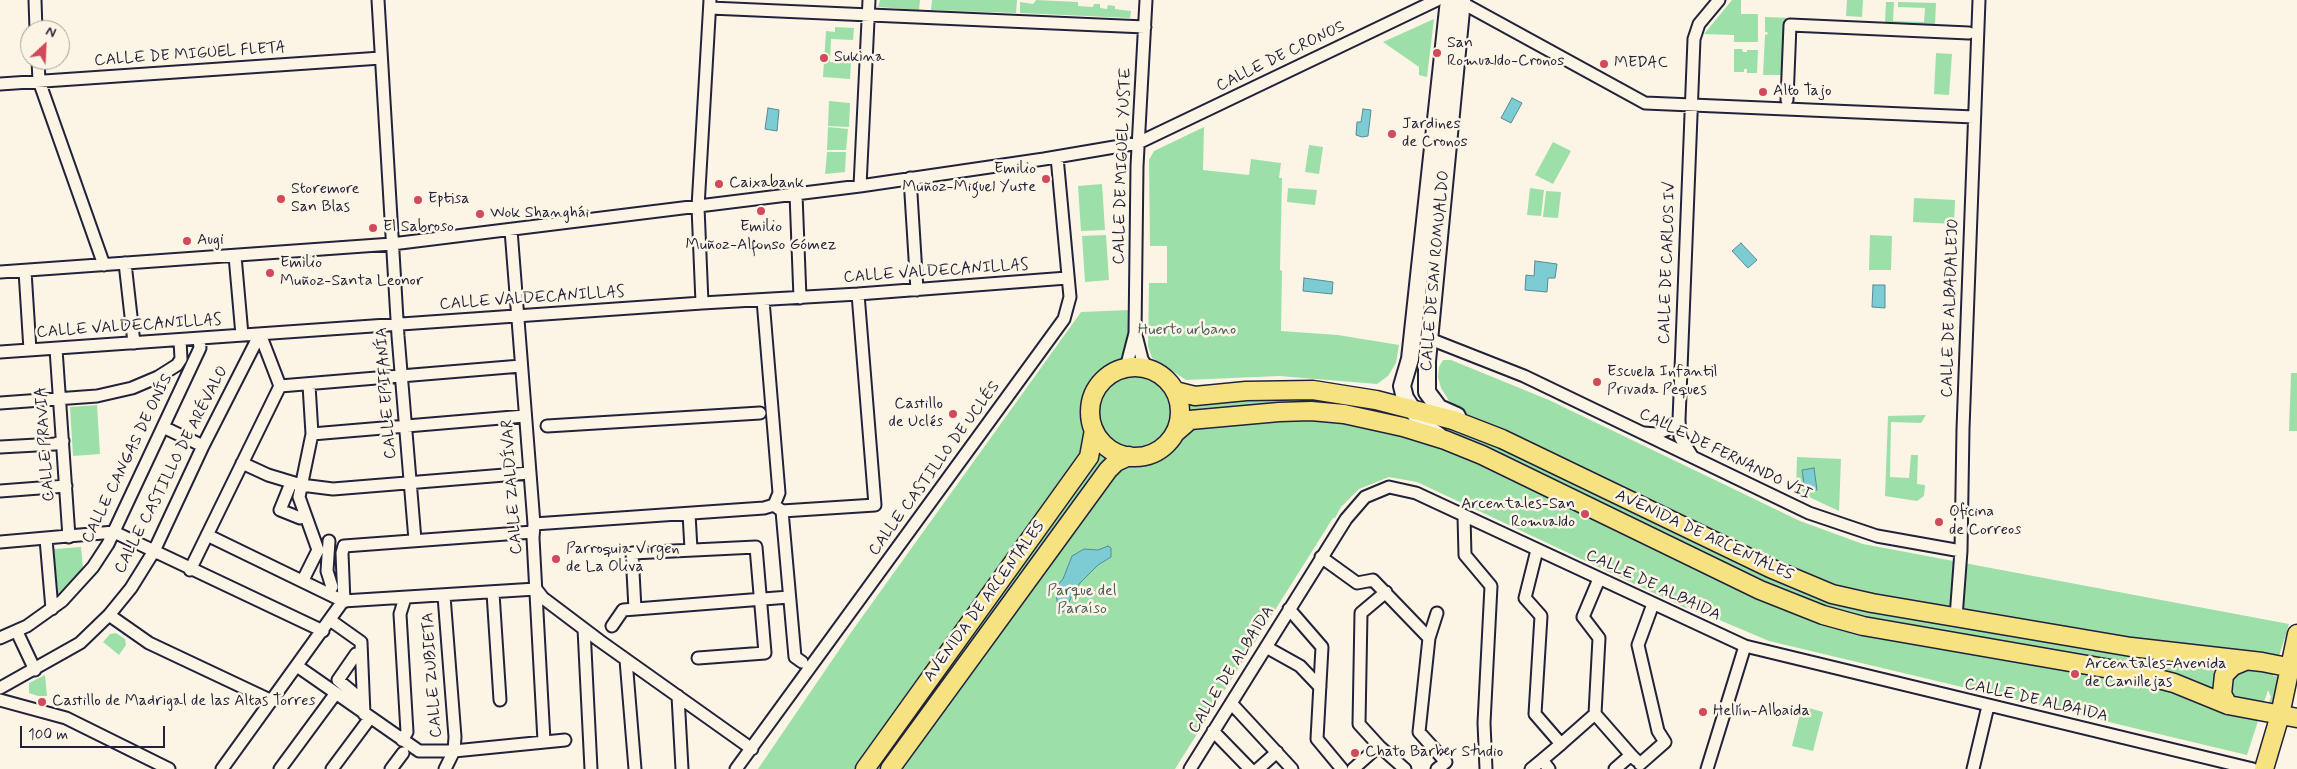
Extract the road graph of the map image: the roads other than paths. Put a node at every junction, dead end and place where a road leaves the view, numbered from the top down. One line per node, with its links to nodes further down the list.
1 (35, 0): 11 (street)
2 (378, 0): 14 (street, CALLE EPIFANÍA)
3 (869, 0): 10 (street)
4 (1146, 0): 12 (street, CALLE DE MIGUEL YUSTE)
5 (1437, 0): 21 (street, CALLE DE CRONOS)
6 (1719, 0): 19 (street, CALLE DE CARLOS IV)
7 (1979, 0): 20 (street, CALLE DE ALBADALEJO)
8 (1457, 1): 19 (street); 46 (main road, CALLE DE SAN ROMUALDO); 58 (main road, CALLE DE SAN ROMUALDO)
9 (710, 4): 10 (street); 26 (street)
10 (868, 14): 12 (street); 24 (street)
11 (36, 20)
12 (1145, 27): 21 (street, CALLE DE MIGUEL YUSTE)
13 (1969, 33): 18 (street)
14 (381, 58): 16 (street, CALLE DE MIGUEL FLETA); 28 (street, CALLE EPIFANÍA)
15 (39, 70): 16 (street)
16 (40, 81): 17 (street, CALLE DE MIGUEL FLETA); 31 (street)
17 (0, 84)
18 (1787, 100)
19 (1691, 107): 20 (street); 68 (street, CALLE DE CARLOS IV)
20 (1974, 117): 105 (street, CALLE DE ALBADALEJO)
21 (1138, 143): 22 (street, CALLE DE CRONOS); 42 (street, CALLE DE MIGUEL YUSTE)
22 (1057, 157): 23 (street, CALLE DE CRONOS); 34 (street, CALLE CASTILLO DE UCLÉS)
23 (910, 178): 24 (street, CALLE DE CRONOS); 35 (street)
24 (860, 186): 25 (street, CALLE DE CRONOS)
25 (796, 194): 26 (street, CALLE DE CRONOS); 37 (street)
26 (698, 207): 27 (street, CALLE DE CRONOS); 39 (street)
27 (511, 230): 28 (street, CALLE DE CRONOS); 40 (street, CALLE ZALDÍVAR)
28 (392, 244): 29 (street, CALLE DE CRONOS); 41 (street, CALLE EPIFANÍA)
29 (235, 256): 30 (street, CALLE DE CRONOS); 44 (street)
30 (125, 263): 31 (street, CALLE DE CRONOS); 48 (street)
31 (104, 265): 32 (street, CALLE DE CRONOS)
32 (25, 271): 33 (street, CALLE DE CRONOS); 50 (street)
33 (0, 272)
34 (1067, 278): 35 (street, CALLE VALDECANILLAS); 164 (street, CALLE CASTILLO DE UCLÉS)
35 (917, 290): 36 (street, CALLE VALDECANILLAS)
36 (858, 294): 37 (street, CALLE VALDECANILLAS); 90 (street, CALLE CASTILLO DE UCLÉS)
37 (800, 298): 38 (street, CALLE VALDECANILLAS)
38 (763, 300): 39 (street, CALLE VALDECANILLAS); 90 (street)
39 (702, 303): 40 (street, CALLE VALDECANILLAS)
40 (518, 316): 41 (street, CALLE VALDECANILLAS); 52 (street, CALLE ZALDÍVAR)
41 (398, 325): 43 (street, CALLE VALDECANILLAS); 55 (street, CALLE EPIFANÍA)
42 (1135, 333): 53 (street, CALLE DE MIGUEL YUSTE); 54 (street, CALLE DE MIGUEL YUSTE)
43 (260, 334): 44 (street, CALLE VALDECANILLAS); 57 (street); 79 (street, CALLE CASTILLO DE ARÉVALO)
44 (242, 336): 45 (street, CALLE VALDECANILLAS)
45 (199, 338): 47 (street, CALLE VALDECANILLAS); 70 (street, CALLE CANGAS DE ONÍS)
46 (1430, 338): 60 (main road, CALLE DE SAN ROMUALDO); 74 (street, CALLE DE FERNANDO VII)
47 (180, 340): 48 (street, CALLE VALDECANILLAS); 61 (street)
48 (134, 344): 49 (street, CALLE VALDECANILLAS)
49 (56, 349): 50 (street, CALLE VALDECANILLAS); 61 (street, CALLE PRAVIA)
50 (30, 350): 51 (street, CALLE VALDECANILLAS)
51 (0, 352)
52 (521, 366): 55 (street); 67 (street, CALLE ZALDÍVAR)
53 (1126, 368): 54 (main road); 72 (main road)
54 (1147, 368): 59 (main road)
55 (403, 377): 56 (street); 71 (street, CALLE EPIFANÍA)
56 (309, 385): 57 (street); 75 (street)
57 (280, 386): 83 (street)
58 (1402, 386): 62 (main road); 64 (main road)
59 (1175, 391): 62 (main road, AVENIDA DE ARCENTALES); 73 (main road)
60 (1428, 392): 64 (main road); 78 (main road)
61 (59, 399): 63 (street); 77 (street, CALLE PRAVIA)
62 (1376, 400): 64 (main road, AVENIDA DE ARCENTALES)
63 (0, 403)
64 (1411, 409): 66 (main road); 76 (main road); 78 (main road, AVENIDA DE ARCENTALES)
65 (760, 413): 69 (street)
66 (1344, 414): 73 (main road, AVENIDA DE ARCENTALES); 76 (main road, AVENIDA DE ARCENTALES)
67 (525, 416): 71 (street); 84 (street, CALLE ZALDÍVAR)
68 (1678, 420): 74 (street); 82 (street, CALLE DE CARLOS IV)
69 (547, 426)
70 (163, 427): 79 (street); 95 (street, CALLE CANGAS DE ONÍS)
71 (407, 427): 75 (street); 85 (street, CALLE EPIFANÍA)
72 (1094, 430): 81 (main road); 183 (main road, AVENIDA DE ARCENTALES)
73 (1175, 433): 81 (main road)
74 (1640, 433): 82 (street, CALLE DE FERNANDO VII)
75 (312, 434): 86 (street)
76 (1445, 440): 153 (main road, AVENIDA DE ARCENTALES)
77 (63, 441): 80 (street); 87 (street, CALLE PRAVIA)
78 (1514, 445): 125 (main road, AVENIDA DE ARCENTALES)
79 (203, 446): 104 (street, CALLE CASTILLO DE ARÉVALO)
80 (0, 447)
81 (1129, 456): 184 (main road, AVENIDA DE ARCENTALES)
82 (1695, 459): 105 (street, CALLE DE FERNANDO VII)
83 (242, 463): 86 (street); 96 (street)
84 (529, 474): 85 (street); 94 (street, CALLE ZALDÍVAR)
85 (409, 483): 86 (street); 99 (street, CALLE EPIFANÍA)
86 (301, 485): 101 (street)
87 (66, 486): 89 (street); 97 (street, CALLE PRAVIA)
88 (289, 488): 93 (street)
89 (0, 491)
90 (778, 508): 91 (street); 115 (street)
91 (689, 514): 94 (street); 102 (street)
92 (1464, 516): 103 (street, CALLE DE ALBAIDA); 106 (street, CALLE DE ALBAIDA); 193 (street)
93 (300, 518)
94 (533, 528): 99 (street); 111 (street, CALLE ZALDÍVAR)
95 (114, 532): 97 (street); 104 (street); 122 (street, CALLE CANGAS DE ONÍS)
96 (207, 535): 107 (street); 109 (street)
97 (69, 537): 98 (street)
98 (46, 539): 100 (street); 122 (street)
99 (415, 540): 118 (street)
100 (0, 542)
101 (323, 542): 109 (street); 110 (street)
102 (691, 549): 117 (street); 120 (street)
103 (1538, 550): 108 (street, CALLE DE ALBAIDA); 162 (street)
104 (154, 551): 107 (street); 124 (street, CALLE CASTILLO DE ARÉVALO)
105 (1961, 551): 125 (street, CALLE DE ALBADALEJO)
106 (1322, 557): 113 (street); 121 (street, CALLE DE ALBAIDA)
107 (190, 570): 129 (street)
108 (1599, 579): 119 (street, CALLE DE ALBAIDA); 155 (street)
109 (303, 580): 118 (street)
110 (332, 587)
111 (536, 589): 112 (street); 128 (street); 161 (street, CALLE ZALDÍVAR)
112 (493, 592): 114 (street); 150 (street)
113 (1386, 592): 133 (street); 163 (street)
114 (444, 596): 116 (street); 165 (street, CALLE ZUBIETA)
115 (789, 597): 117 (street); 140 (street)
116 (405, 598): 118 (street); 159 (street)
117 (761, 599): 120 (street); 137 (street)
118 (344, 601): 126 (street)
119 (1653, 604): 134 (street, CALLE DE ALBAIDA); 172 (street)
120 (635, 609): 127 (street)
121 (1289, 609): 135 (street, CALLE DE ALBAIDA); 144 (street)
122 (52, 610): 130 (street, CALLE CANGAS DE ONÍS)
123 (1437, 613): 133 (street)
124 (109, 615): 142 (street, CALLE CASTILLO DE ARÉVALO); 151 (street)
125 (1956, 617): 139 (main road, AVENIDA DE ARCENTALES)
126 (330, 620): 129 (street); 156 (street)
127 (612, 626)
128 (584, 629): 138 (street); 179 (street)
129 (323, 631): 141 (street)
130 (17, 632): 132 (street, CALLE CANGAS DE ONÍS); 142 (street)
131 (2297, 634): 143 (main road)
132 (0, 638)
133 (1429, 638): 170 (street)
134 (1745, 646): 154 (street, CALLE DE ALBAIDA); 196 (street)
135 (1266, 647): 144 (street); 152 (street, CALLE DE ALBAIDA)
136 (356, 654): 147 (street)
137 (698, 658)
138 (626, 660): 148 (street); 180 (street)
139 (2245, 661): 143 (main road, AVENIDA DE ARCENTALES); 153 (main road)
140 (802, 662)
141 (297, 666): 146 (street); 151 (street)
142 (35, 670): 145 (street, CALLE CASTILLO DE ARÉVALO)
143 (2294, 670): 157 (main road)
144 (1320, 687): 190 (street)
145 (0, 688)
146 (336, 694): 156 (street); 175 (street)
147 (357, 696)
148 (678, 696): 164 (street); 181 (street)
149 (0, 700): 173 (street)
150 (500, 700)
151 (272, 701): 174 (street)
152 (1231, 703): 158 (street, CALLE DE ALBAIDA); 167 (street)
153 (2228, 705): 157 (main road, AVENIDA DE ARCENTALES)
154 (1988, 706): 197 (street); 198 (street, CALLE DE ALBAIDA)
155 (1594, 714): 162 (street); 169 (street)
156 (367, 716): 159 (street); 176 (street)
157 (2289, 716): 199 (main road); 200 (main road)
158 (1213, 732): 166 (street, CALLE DE ALBAIDA); 187 (street)
159 (402, 740): 165 (street)
160 (565, 740): 161 (street)
161 (544, 741): 165 (street)
162 (1561, 744): 171 (street)
163 (1379, 746): 191 (street); 192 (street)
164 (752, 749): 182 (street, CALLE CASTILLO DE UCLÉS)
165 (454, 751): 178 (street)
166 (1200, 752): 185 (street, CALLE DE ALBAIDA); 186 (street)
167 (1277, 752): 188 (street); 189 (street)
168 (403, 753): 177 (street)
169 (1631, 755): 172 (street); 195 (street)
170 (1441, 765)
171 (1546, 765): 194 (street)
172 (1642, 766)
173 (162, 767)
174 (222, 769)
175 (280, 769)
176 (332, 769)
177 (391, 769)
178 (444, 769)
179 (591, 769)
180 (635, 769)
181 (682, 769)
182 (736, 769)
183 (865, 769)
184 (890, 769)
185 (1190, 769)
186 (1200, 769)
187 (1250, 769)
188 (1258, 769)
189 (1292, 769)
190 (1342, 769)
191 (1353, 769)
192 (1405, 769)
193 (1486, 769)
194 (1531, 769)
195 (1615, 769)
196 (1707, 769)
197 (1973, 769)
198 (2253, 769)
199 (2264, 769)
200 (2274, 769)

